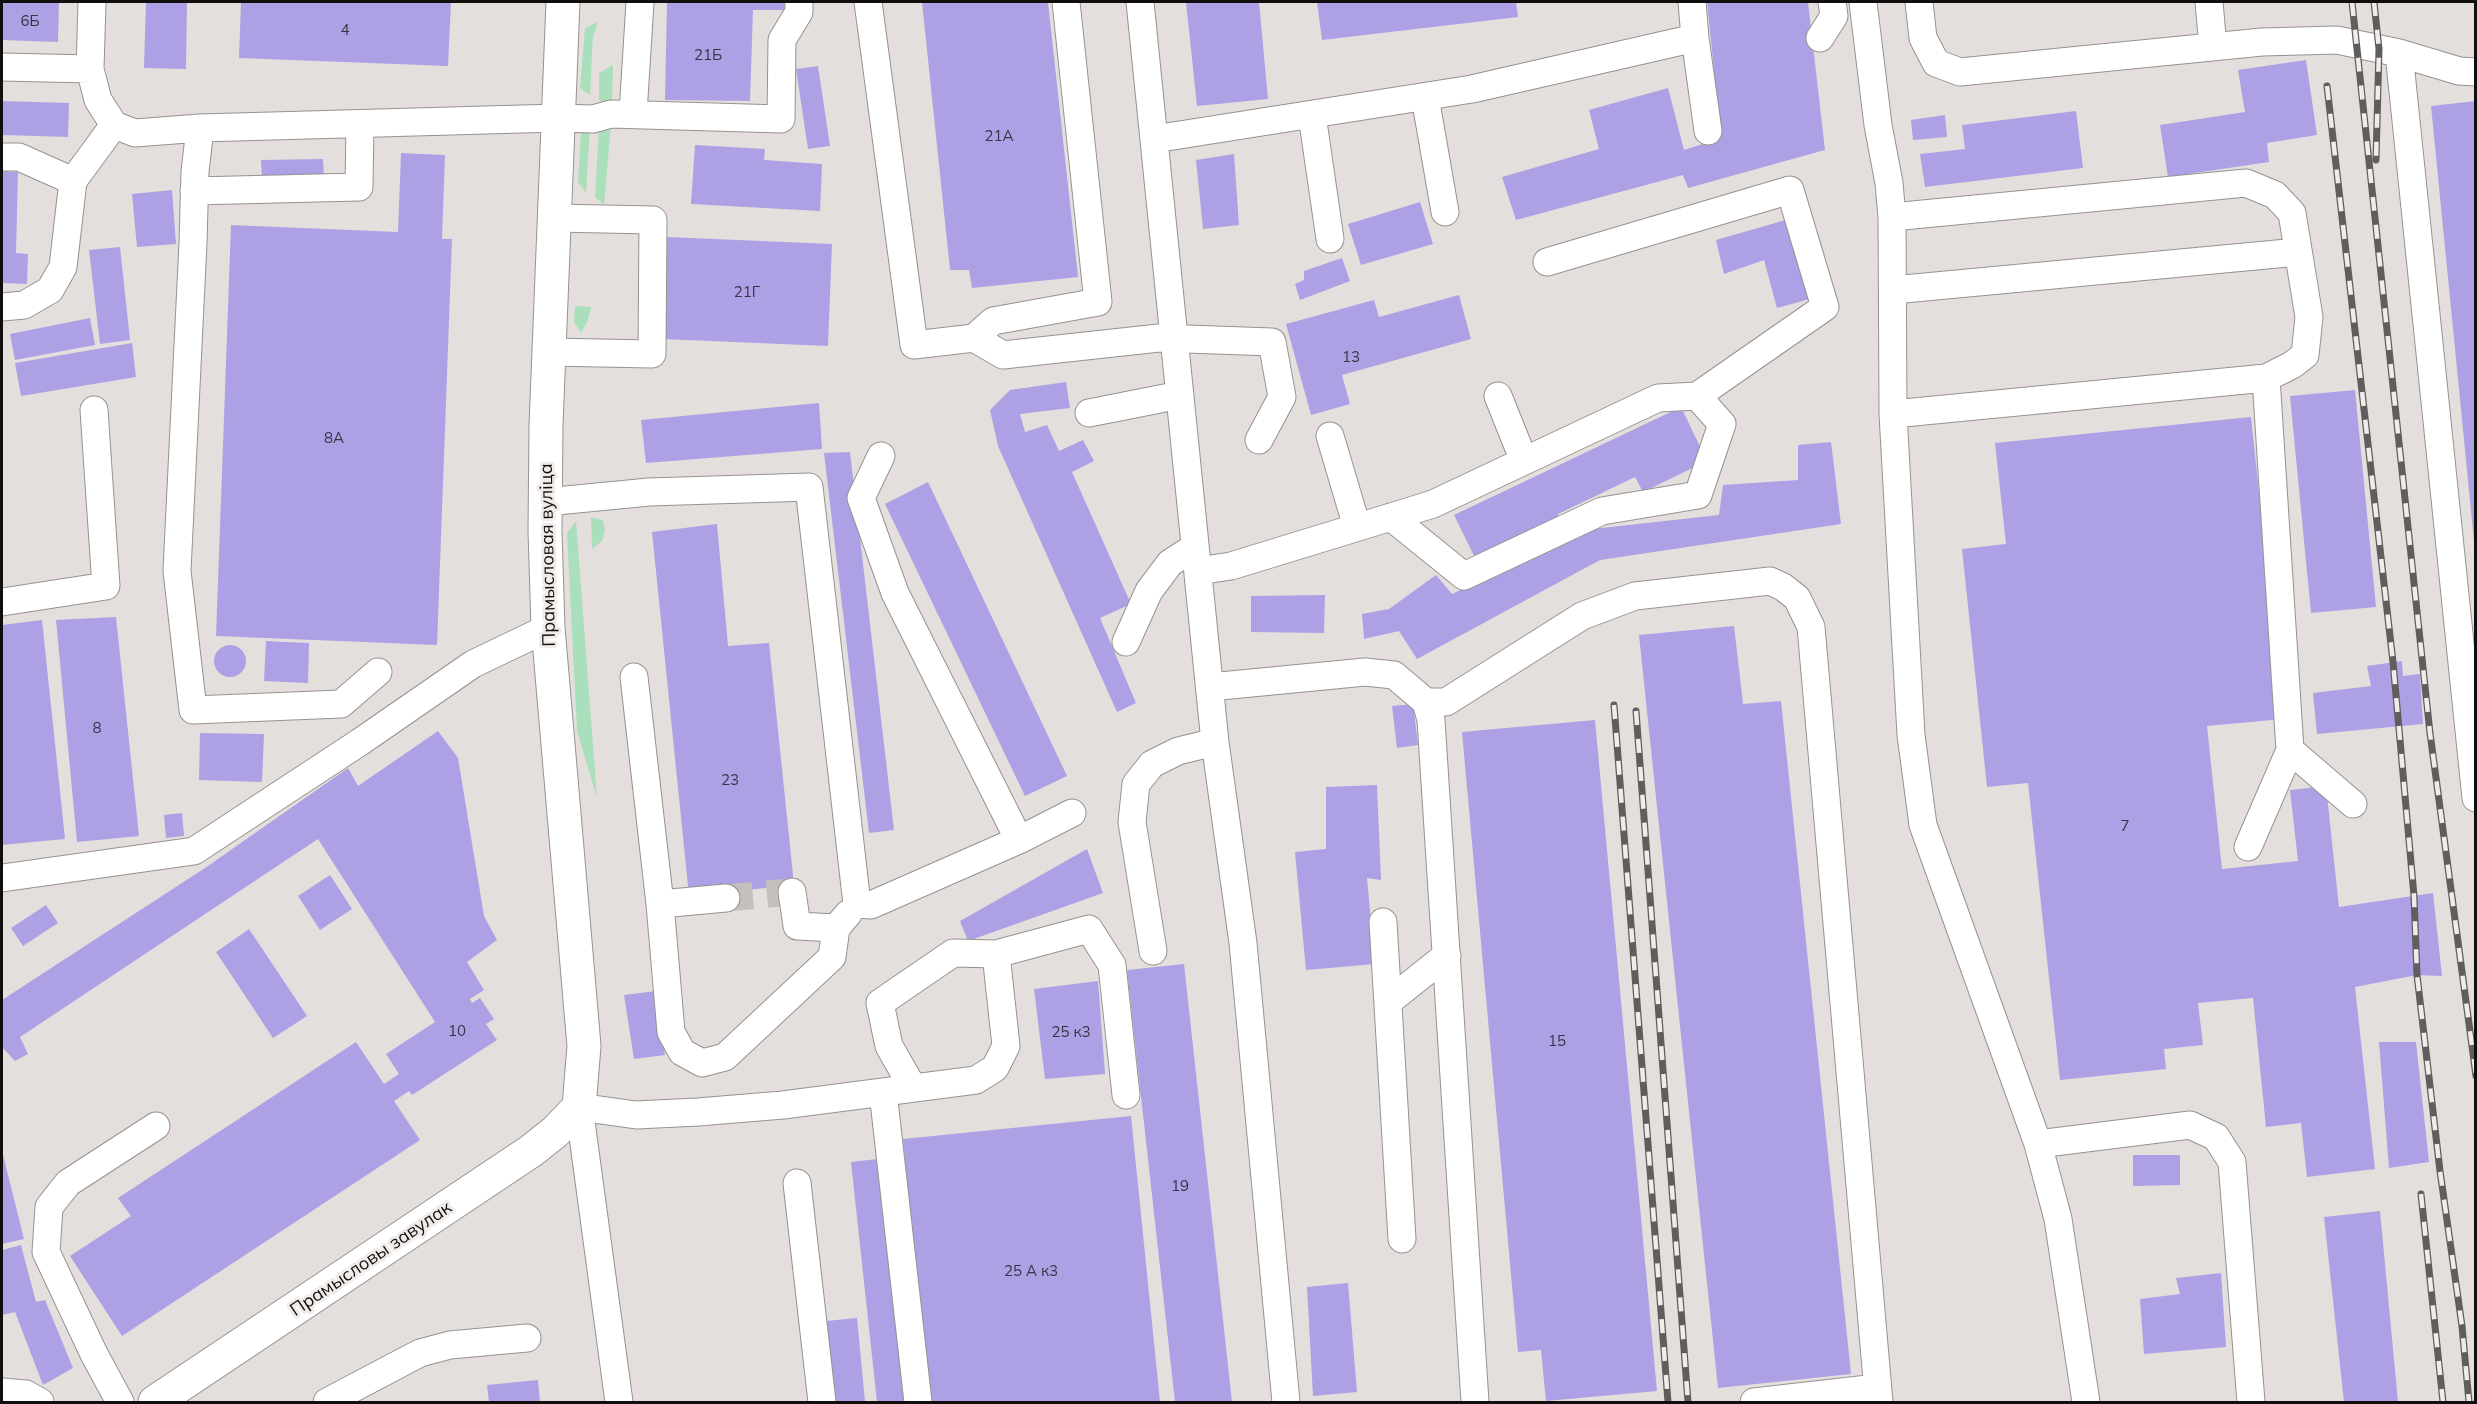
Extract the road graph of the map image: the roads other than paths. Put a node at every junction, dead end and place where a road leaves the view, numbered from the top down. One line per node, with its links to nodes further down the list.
1 (93, 2): 18 (lane)
2 (563, 2): 23 (main road, Прамысловая вуліца)
3 (640, 2): 21 (lane)
4 (799, 2): 21 (lane)
5 (868, 2): 40 (lane)
6 (1066, 2): 40 (lane)
7 (1140, 2): 28 (lane)
8 (1692, 2): 13 (lane)
9 (1832, 2): 14 (lane)
10 (1863, 2): 33 (lane)
11 (1919, 2): 15 (lane)
12 (2209, 2): 15 (lane)
13 (1695, 38): 20 (lane); 27 (lane)
14 (1820, 38)
15 (2213, 47): 16 (lane)
16 (2399, 53): 19 (lane); 67 (lane)
17 (2, 67): 18 (lane)
18 (90, 69): 25 (lane)
19 (2475, 72)
20 (1425, 96): 22 (lane); 32 (lane)
21 (633, 114): 23 (lane)
22 (1312, 115): 28 (lane); 35 (lane)
23 (558, 118): 24 (lane); 34 (main road, Прамысловая вуліца)
24 (360, 124): 26 (lane); 31 (lane)
25 (114, 125): 26 (lane); 30 (lane)
26 (200, 128): 31 (lane)
27 (1708, 131)
28 (1154, 139): 41 (lane)
29 (2, 157): 30 (lane)
30 (73, 181): 39 (lane)
31 (194, 190): 61 (lane)
32 (1445, 212)
33 (1892, 217): 36 (lane); 38 (lane)
34 (554, 219): 42 (main road, Прамысловая вуліца); 42 (lane)
35 (1330, 239)
36 (2298, 252): 38 (lane); 43 (lane)
37 (1547, 262): 46 (lane)
38 (1893, 290): 49 (lane)
39 (2, 307)
40 (974, 338): 41 (lane)
41 (1174, 338): 44 (lane); 51 (lane)
42 (549, 352): 54 (main road, Прамысловая вуліца)
43 (2266, 378): 49 (lane); 66 (lane)
44 (1180, 395): 48 (lane); 57 (lane)
45 (1498, 396): 53 (lane)
46 (1697, 396): 53 (lane); 55 (lane)
47 (94, 410): 58 (lane)
48 (1089, 413)
49 (1893, 414): 88 (lane)
50 (1330, 436): 56 (lane)
51 (1259, 441)
52 (881, 456): 70 (lane)
53 (1524, 461): 55 (lane)
54 (546, 502): 59 (main road, Прамысловая вуліца); 76 (lane)
55 (1391, 517): 56 (lane)
56 (1357, 527): 57 (lane)
57 (1197, 559): 60 (lane); 63 (lane)
58 (2, 602)
59 (548, 628): 72 (lane); 86 (main road, Прамысловая вуліца)
60 (1126, 642)
61 (378, 672)
62 (634, 677): 75 (lane)
63 (1210, 687): 64 (lane); 65 (lane)
64 (1426, 702): 81 (lane); 93 (lane)
65 (1215, 742): 79 (lane); 101 (lane)
66 (2290, 750): 68 (lane); 71 (lane)
67 (2475, 798)
68 (2353, 804)
69 (1072, 813): 70 (lane)
70 (1018, 840): 76 (lane)
71 (2248, 847)
72 (2, 878)
73 (792, 892): 78 (lane)
74 (726, 898): 75 (lane)
75 (660, 904): 78 (lane)
76 (857, 904): 78 (lane)
77 (1383, 922): 82 (lane)
78 (836, 928)
79 (1153, 951)
80 (996, 954): 83 (lane); 83 (lane); 85 (lane)
81 (1447, 955): 82 (lane); 102 (lane)
82 (1388, 1002): 90 (lane)
83 (913, 1088): 84 (lane)
84 (883, 1092): 86 (lane); 100 (lane)
85 (1126, 1095)
86 (579, 1107): 96 (main road, Прамысловы завулак); 98 (lane)
87 (156, 1126): 95 (lane)
88 (2038, 1144): 104 (lane); 105 (lane)
89 (797, 1183): 99 (lane)
90 (1402, 1239)
91 (527, 1338): 97 (lane)
92 (2, 1392): 94 (lane)
93 (1878, 1395): 103 (lane)
94 (40, 1402)
95 (120, 1402)
96 (155, 1402)
97 (327, 1402)
98 (619, 1402)
99 (822, 1402)
100 (918, 1402)
101 (1286, 1402)
102 (1475, 1402)
103 (1754, 1402)
104 (2086, 1402)
105 (2251, 1402)

